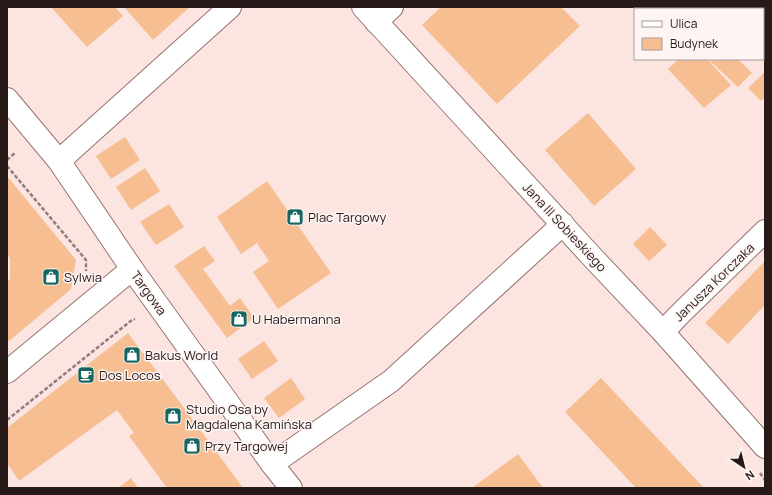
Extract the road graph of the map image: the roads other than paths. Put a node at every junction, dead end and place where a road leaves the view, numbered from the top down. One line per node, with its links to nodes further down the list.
1 (230, 7): 5 (street)
2 (392, 7): 3 (street)
3 (370, 14): 6 (street, Jana III Sobieskiego)
4 (7, 99): 5 (street, Targowa)
5 (59, 161): 8 (street, Targowa)
6 (563, 224): 9 (street, Jana III Sobieskiego); 12 (street)
7 (765, 231): 9 (street, Janusza Korczaka)
8 (132, 269): 10 (street); 12 (street, Targowa)
9 (663, 332): 11 (street, Jana III Sobieskiego)
10 (7, 372)
11 (765, 447)
12 (272, 464): 13 (street, Targowa)
13 (291, 488)

